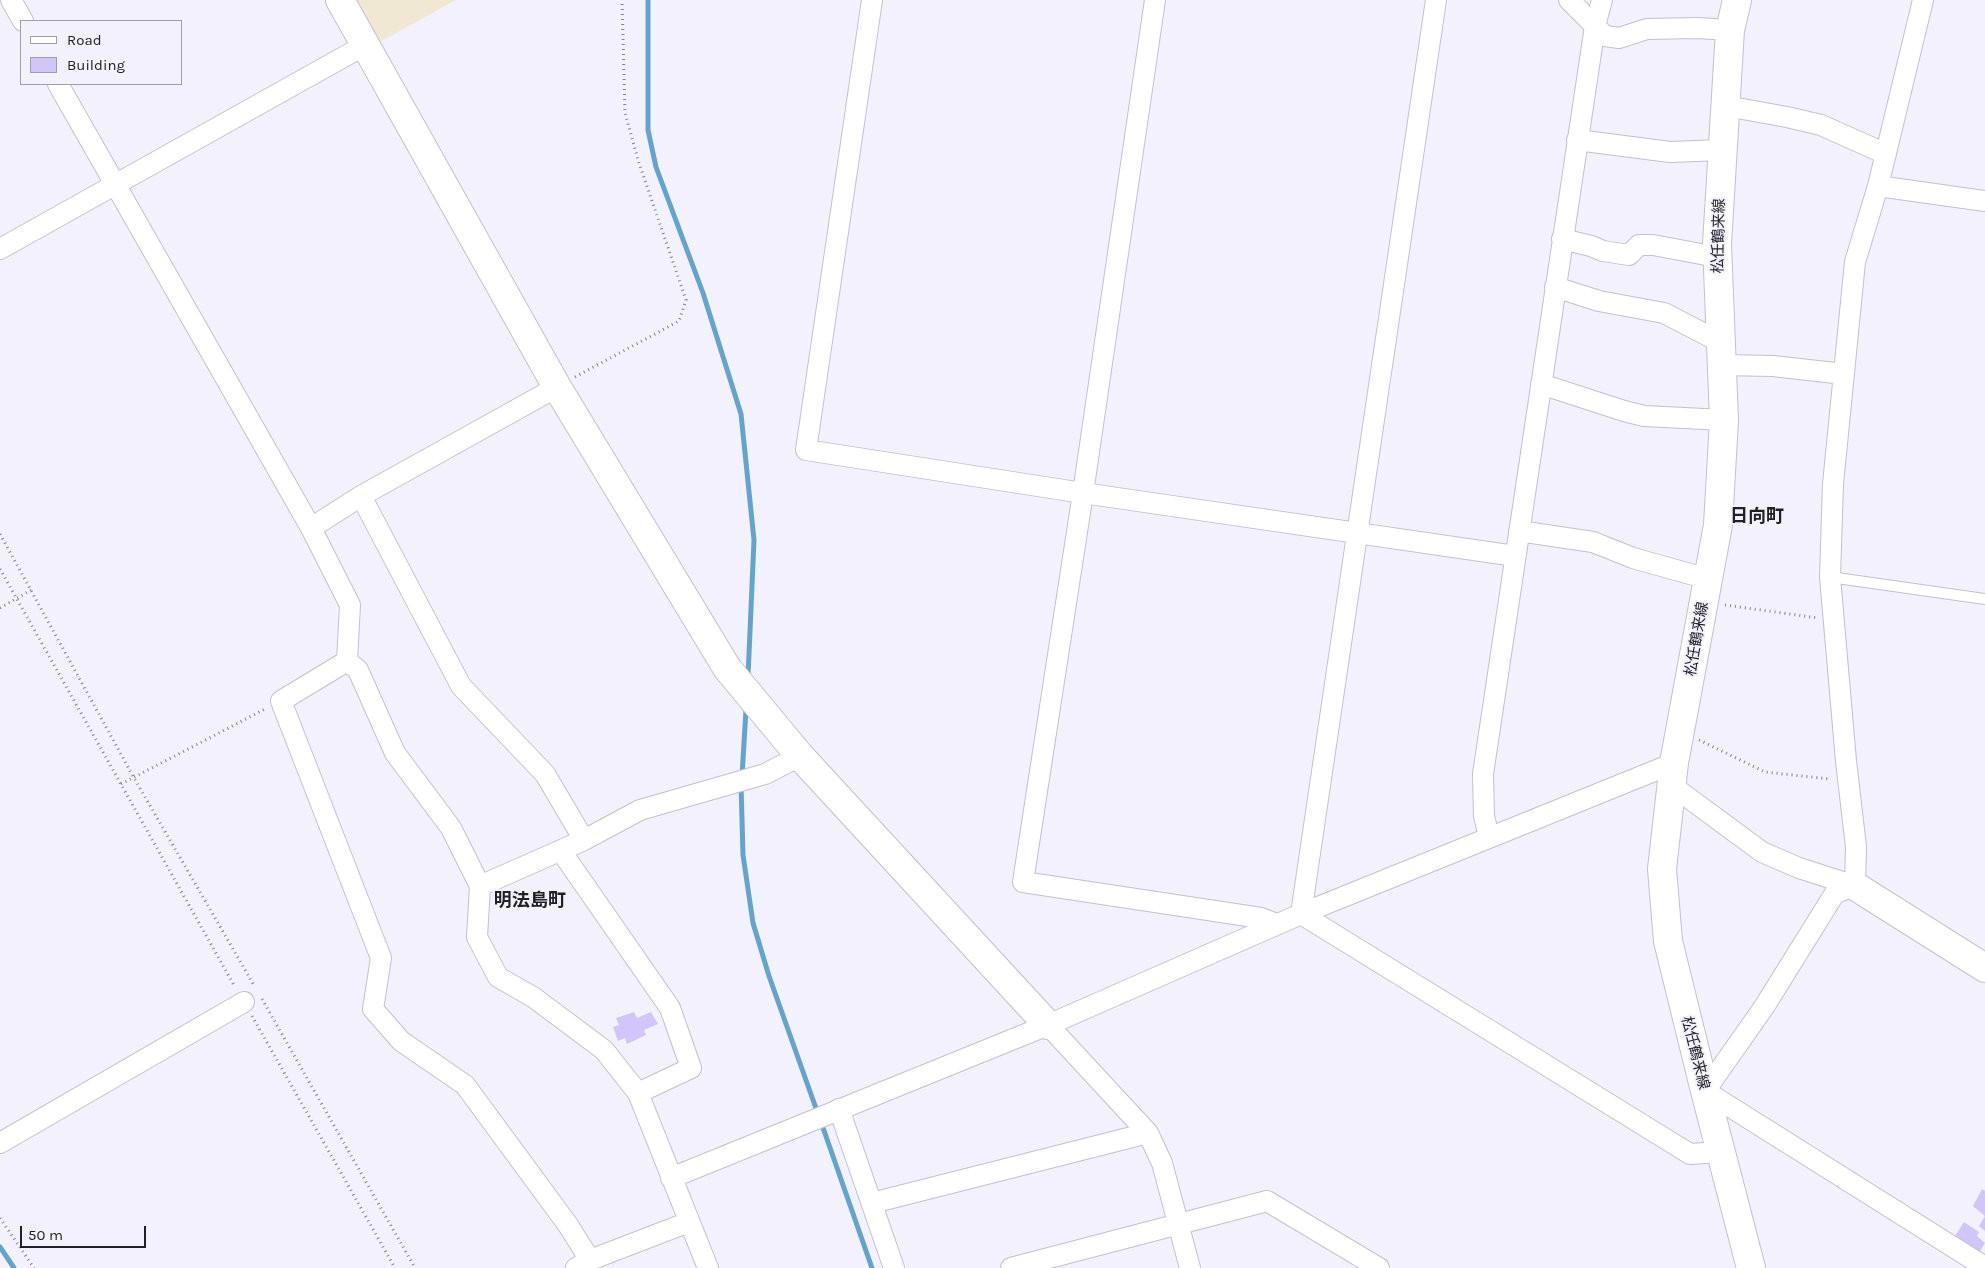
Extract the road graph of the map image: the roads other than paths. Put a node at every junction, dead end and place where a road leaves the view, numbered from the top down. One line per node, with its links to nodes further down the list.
1 (11, 0): 10 (street)
2 (340, 0): 13 (street)
3 (872, 0): 31 (street)
4 (1155, 0): 31 (street)
5 (1436, 0): 35 (street)
6 (1569, 0): 11 (street)
7 (1602, 0): 11 (street)
8 (1737, 0): 12 (street, 松任鶴来線)
9 (1923, 0): 18 (street)
10 (22, 20)
11 (1594, 26): 12 (street); 16 (street)
12 (1730, 30): 15 (street, 松任鶴来線)
13 (365, 45): 19 (street); 29 (street)
14 (59, 85): 19 (street)
15 (1726, 106): 17 (street, 松任鶴来線); 18 (street)
16 (1577, 140): 17 (street); 22 (street)
17 (1723, 150): 24 (street, 松任鶴来線)
18 (1886, 154): 20 (street)
19 (116, 185): 23 (street); 33 (street)
20 (1878, 186): 21 (street); 27 (street)
21 (1985, 201)
22 (1562, 240): 24 (street); 25 (street)
23 (0, 250)
24 (1718, 257): 26 (street, 松任鶴来線)
25 (1555, 287): 26 (street); 28 (street)
26 (1721, 354): 27 (street); 30 (street, 松任鶴来線)
27 (1844, 374): 37 (street)
28 (1541, 384): 30 (street); 34 (street)
29 (557, 387): 32 (street); 41 (street)
30 (1724, 420): 38 (street, 松任鶴来線)
31 (1083, 493): 35 (street); 49 (street)
32 (361, 496): 33 (street); 44 (street)
33 (311, 528): 40 (street)
34 (1519, 530): 36 (street); 38 (street)
35 (1357, 533): 36 (street); 48 (street)
36 (1515, 556): 43 (street)
37 (1830, 577): 39 (lane); 47 (street)
38 (1706, 591): 42 (street, 松任鶴来線)
39 (1985, 599)
40 (347, 661): 46 (street); 63 (street)
41 (800, 756): 44 (street); 52 (street)
42 (1673, 774): 43 (street); 47 (street); 53 (street, 松任鶴来線)
43 (1490, 837): 48 (street)
44 (584, 840): 45 (street)
45 (561, 851): 46 (street); 54 (street)
46 (480, 886): 54 (street)
47 (1855, 886): 50 (street); 53 (street)
48 (1301, 914): 49 (street); 58 (street)
49 (1278, 924): 52 (street)
50 (1985, 968)
51 (254, 997): 57 (street)
52 (1048, 1025): 55 (street); 56 (street)
53 (1705, 1091): 58 (street, 松任鶴来線); 64 (street)
54 (638, 1093): 59 (street)
55 (833, 1112): 59 (street); 60 (street)
56 (1148, 1133): 60 (street); 62 (street)
57 (0, 1143)
58 (1721, 1152): 70 (street, 松任鶴来線)
59 (671, 1178): 61 (street)
60 (872, 1203): 66 (street)
61 (688, 1222): 63 (street); 65 (street)
62 (1179, 1224): 67 (street); 68 (street); 69 (street)
63 (583, 1264)
64 (1984, 1267)
65 (708, 1268)
66 (894, 1268)
67 (1011, 1268)
68 (1190, 1268)
69 (1379, 1268)
70 (1751, 1268)

